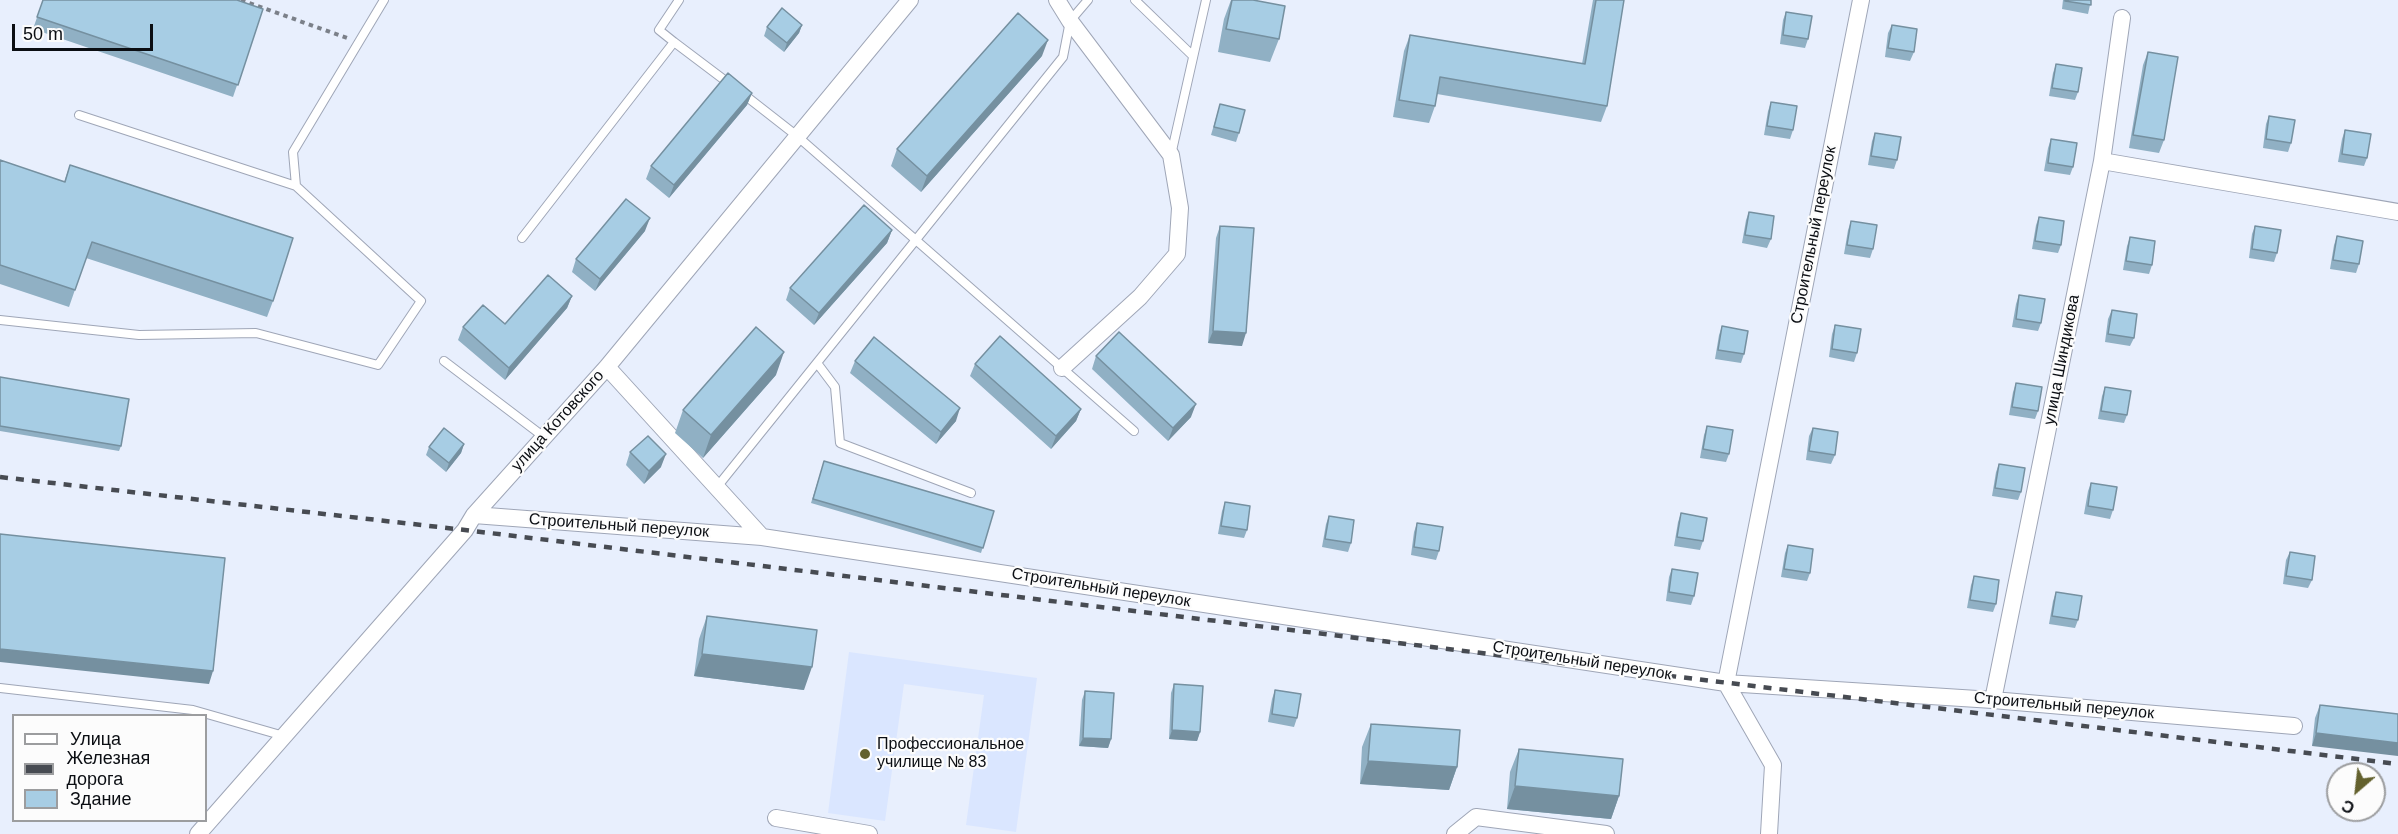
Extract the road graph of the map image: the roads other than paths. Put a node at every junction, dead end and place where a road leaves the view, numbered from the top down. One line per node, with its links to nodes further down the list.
1 (384, 0): 17 (lane)
2 (679, 0): 11 (lane)
3 (909, 0): 14 (street, улица Котовского)
4 (1057, 0): 10 (street)
5 (1088, 0): 10 (lane)
6 (1135, 0): 12 (lane)
7 (1206, 0): 12 (lane)
8 (1861, 0): 32 (street, Строительный переулок)
9 (2122, 18): 16 (street, улица Шиндикова)
10 (1070, 21): 15 (street); 20 (lane)
11 (674, 42): 14 (lane); 19 (lane)
12 (1193, 56): 15 (lane)
13 (79, 115): 17 (lane)
14 (797, 136): 20 (lane); 24 (street, улица Котовского)
15 (1171, 155): 25 (street)
16 (2102, 161): 18 (street); 34 (street, улица Шиндикова)
17 (296, 186): 21 (lane)
18 (2398, 212)
19 (522, 238)
20 (916, 240): 23 (lane); 25 (lane)
21 (0, 320)
22 (444, 361): 27 (lane)
23 (817, 363): 28 (lane); 29 (lane)
24 (607, 367): 27 (street, улица Котовского); 28 (street)
25 (1062, 368): 26 (lane)
26 (1134, 431)
27 (544, 437): 30 (street, улица Котовского)
28 (717, 488): 31 (street)
29 (971, 493)
30 (474, 515): 31 (street, Строительный переулок); 36 (street, улица Котовского)
31 (762, 537): 32 (street, Строительный переулок)
32 (1726, 683): 34 (street, Строительный переулок); 42 (street)
33 (0, 688): 36 (lane)
34 (1993, 700): 35 (street, Строительный переулок)
35 (2294, 726)
36 (284, 736): 38 (street, улица Котовского)
37 (776, 818): 39 (street)
38 (198, 834)
39 (869, 834)
40 (1455, 834): 41 (street)
41 (1606, 834)
42 (1769, 834)

